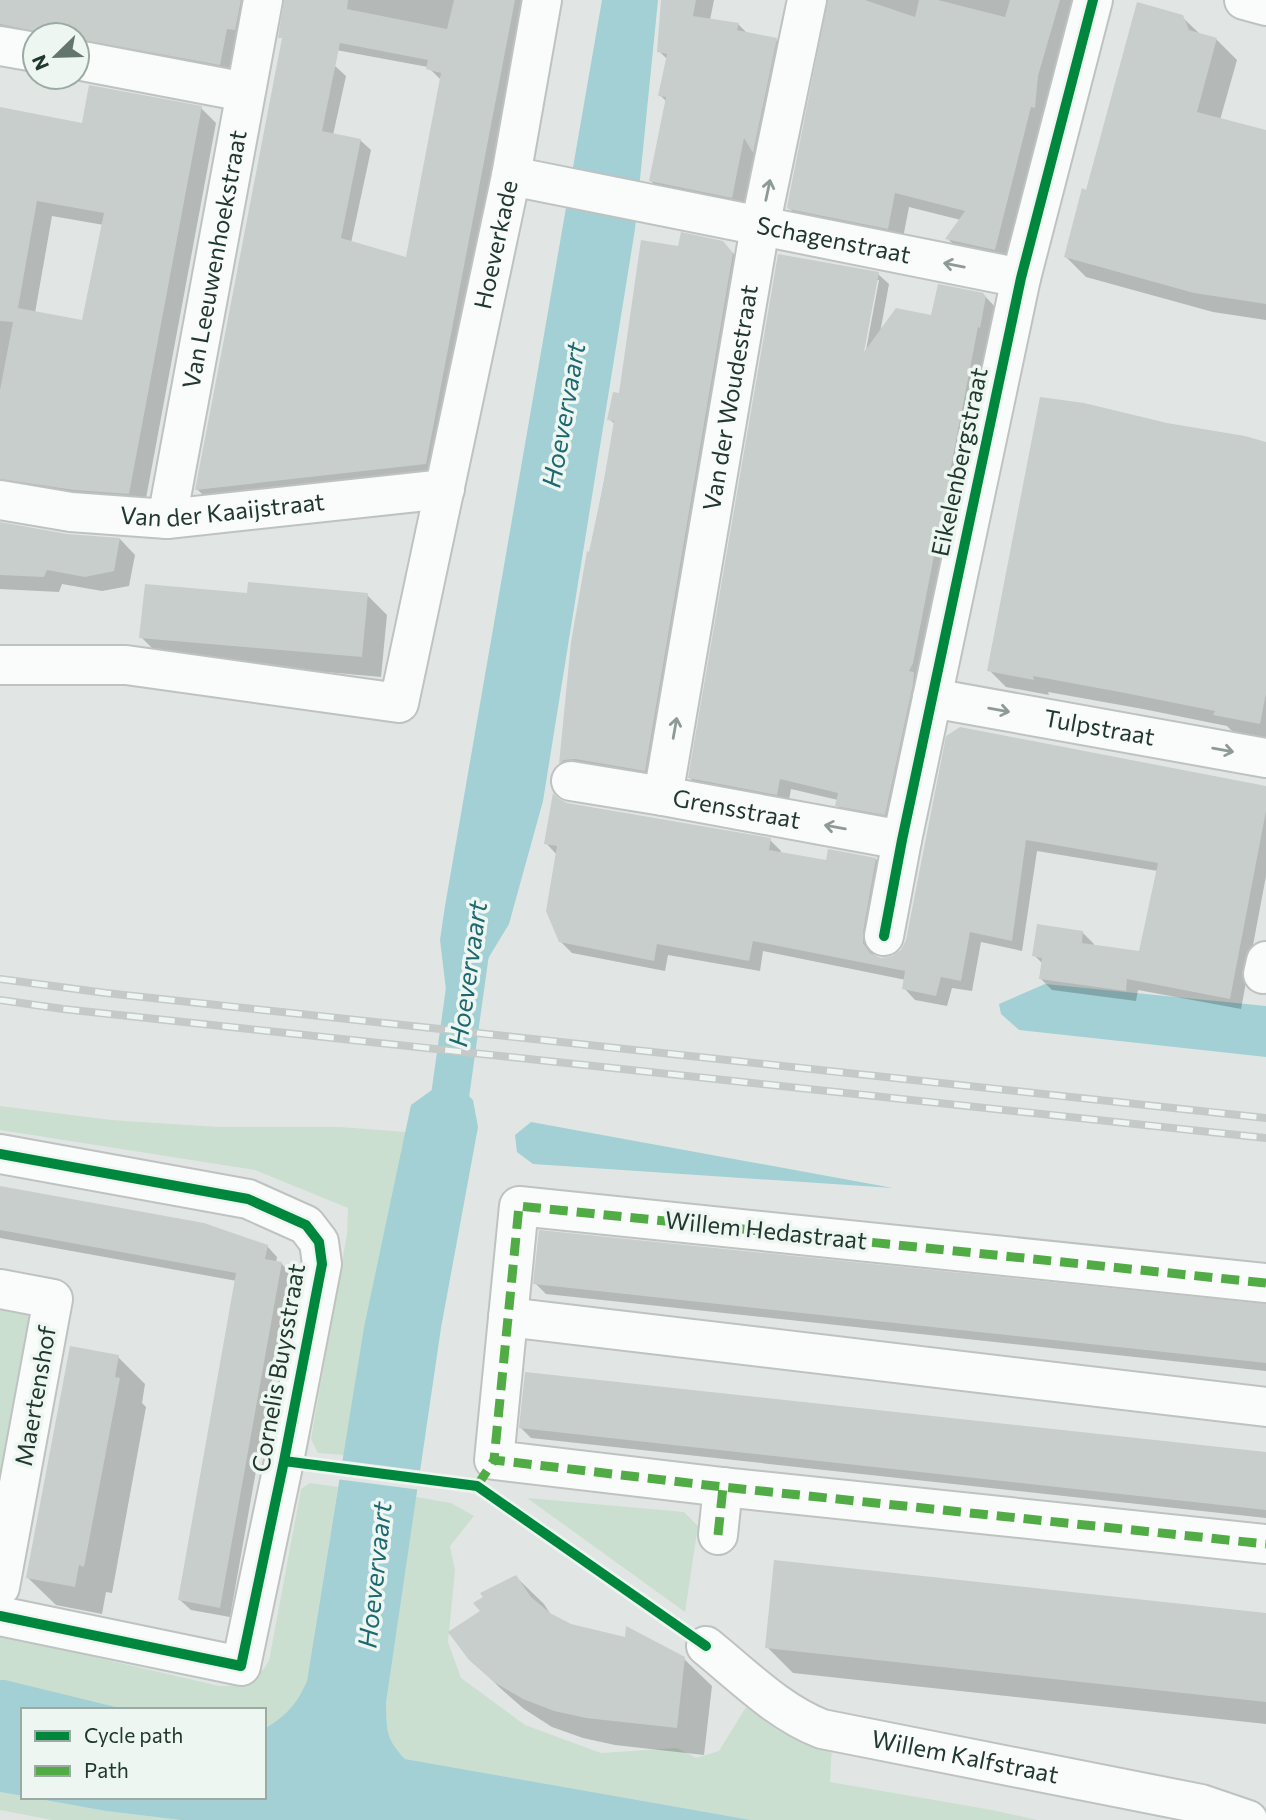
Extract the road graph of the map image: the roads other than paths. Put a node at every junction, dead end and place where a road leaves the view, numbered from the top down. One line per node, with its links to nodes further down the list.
1 (263, 0): 10 (street, Van Leeuwenhoekstraat)
2 (542, 0): 11 (street, Hoeverkade)
3 (807, 0): 12 (street, Van der Woudestraat, one-way to 3)
4 (1093, 0): 13 (street, Eikelenbergstraat)
5 (1244, 0): 6 (street)
6 (1266, 6)
7 (0, 46): 8 (street)
8 (21, 50)
9 (91, 63): 10 (street)
10 (245, 92): 16 (street, Van Leeuwenhoekstraat)
11 (511, 176): 12 (street, Schagenstraat); 14 (street, Hoeverkade)
12 (760, 228): 13 (street, Schagenstraat, one-way to 12); 21 (street, Van der Woudestraat, one-way to 12)
13 (1021, 278): 18 (street, Eikelenbergstraat)
14 (445, 489): 16 (street, Van der Kaaijstraat); 17 (street, Hoeverkade)
15 (0, 500): 16 (street, Van der Kaaijstraat)
16 (167, 519)
17 (0, 665)
18 (932, 698): 19 (street, Tulpstraat, one-way to 19); 22 (street, Eikelenbergstraat)
19 (1266, 758)
20 (571, 781): 21 (street, Grensstraat)
21 (663, 796): 22 (street, Grensstraat, one-way to 21)
22 (902, 840): 23 (street, Eikelenbergstraat)
23 (884, 936)
24 (0, 1154): 33 (street, Cornelis Buysstraat)
25 (1266, 1283): 27 (street, Willem Hedastraat)
26 (0, 1289): 32 (street, Maertenshof)
27 (508, 1317): 28 (street); 29 (street, Willem Hedastraat)
28 (1266, 1407)
29 (723, 1487): 30 (street); 31 (street, Willem Hedastraat)
30 (718, 1535)
31 (1266, 1544)
32 (0, 1587)
33 (0, 1616)
34 (705, 1646): 35 (street, Willem Kalfstraat)
35 (1248, 1820)

